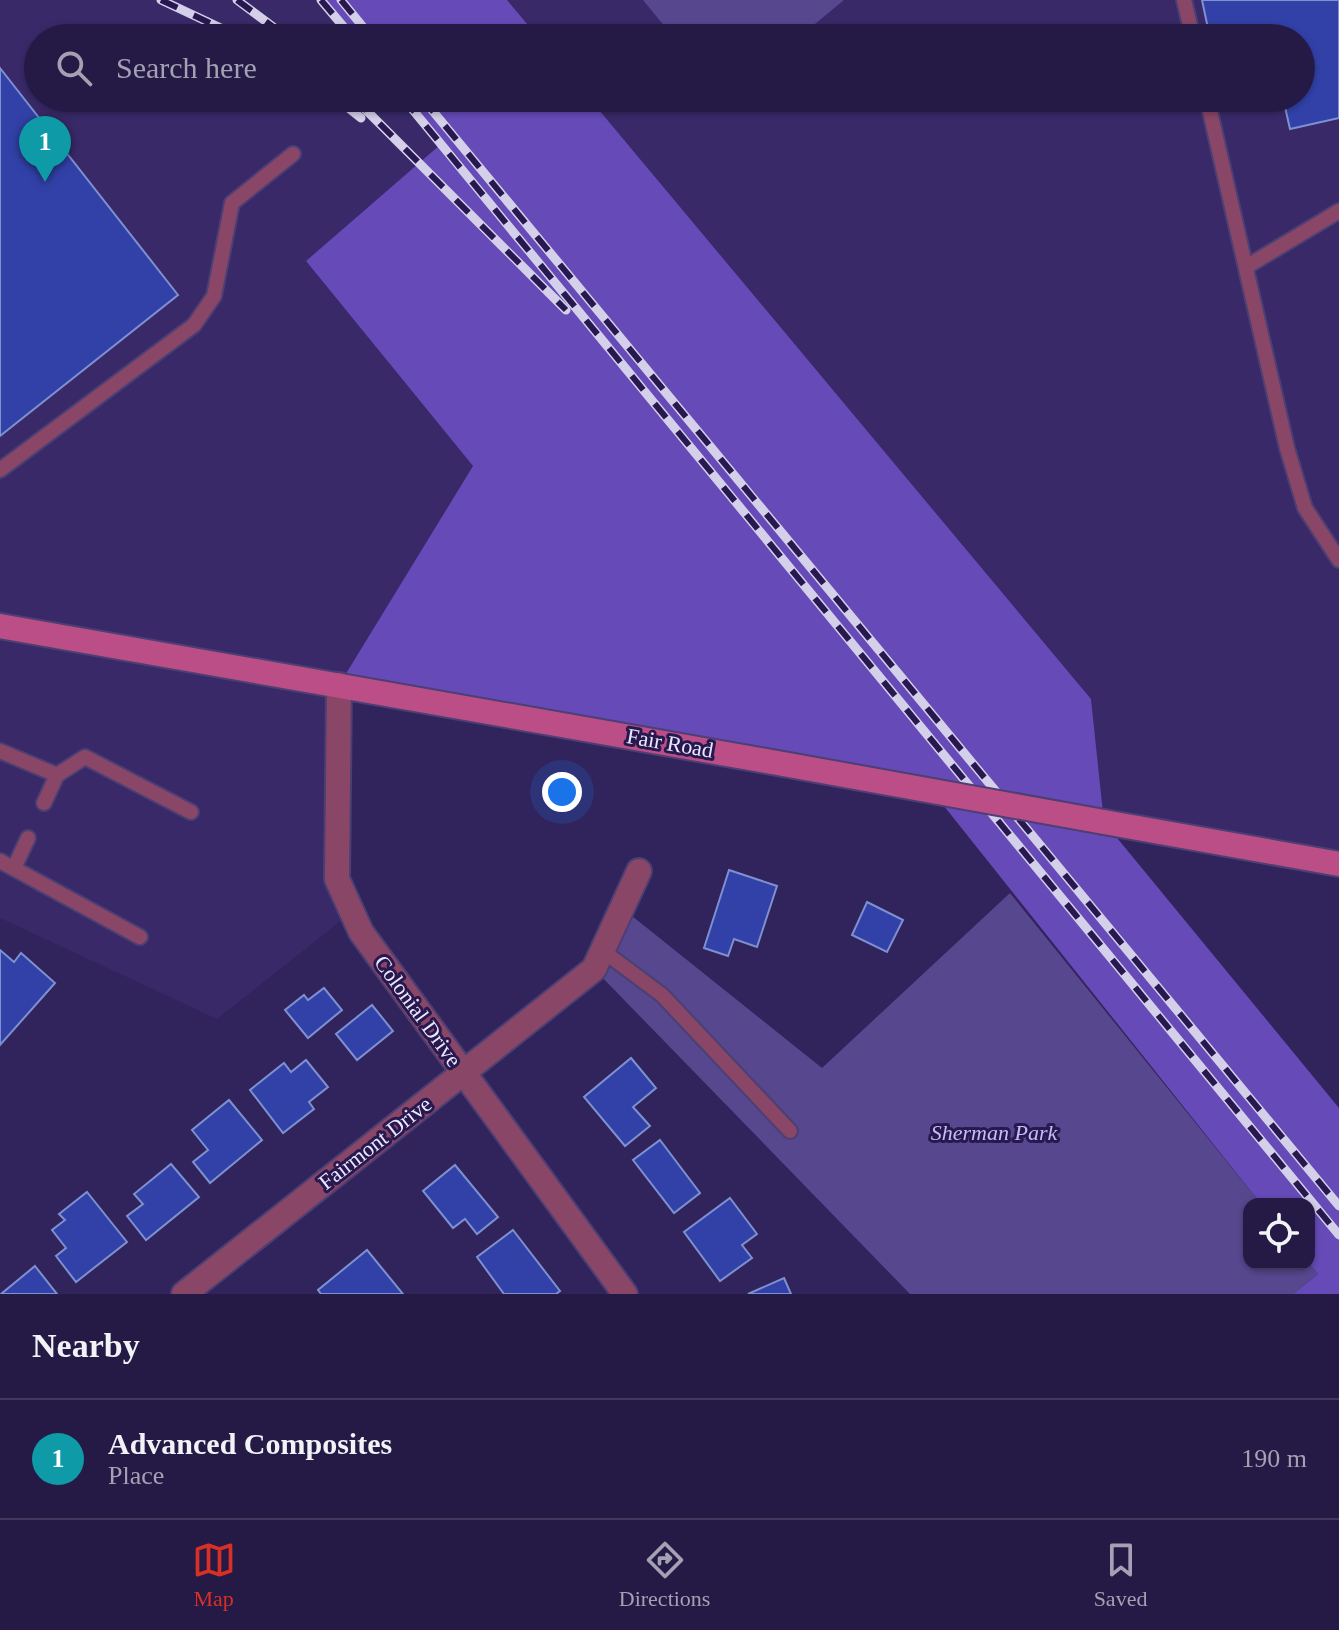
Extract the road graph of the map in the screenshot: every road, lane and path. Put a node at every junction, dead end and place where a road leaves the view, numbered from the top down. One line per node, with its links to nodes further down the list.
1 (1184, 0): 2 (lane)
2 (1190, 24)
3 (1210, 112): 6 (lane)
4 (293, 154): 7 (lane)
5 (1339, 211): 6 (lane)
6 (1246, 267): 8 (lane)
7 (0, 470)
8 (1339, 560)
9 (0, 626): 10 (main road, Fair Road)
10 (339, 685): 17 (main road, Fair Road, bridge); 22 (street, Colonial Drive)
11 (0, 751): 12 (lane)
12 (57, 775): 13 (lane); 14 (lane)
13 (44, 803)
14 (191, 812)
15 (28, 838): 18 (lane)
16 (0, 861): 18 (lane)
17 (1339, 864)
18 (14, 868): 20 (lane)
19 (639, 871): 21 (street, Fairmont Drive)
20 (140, 937)
21 (603, 951): 22 (street, Fairmont Drive); 23 (lane)
22 (463, 1073): 24 (street, Fairmont Drive); 25 (street, Colonial Drive)
23 (790, 1131)
24 (184, 1294)
25 (625, 1294)

